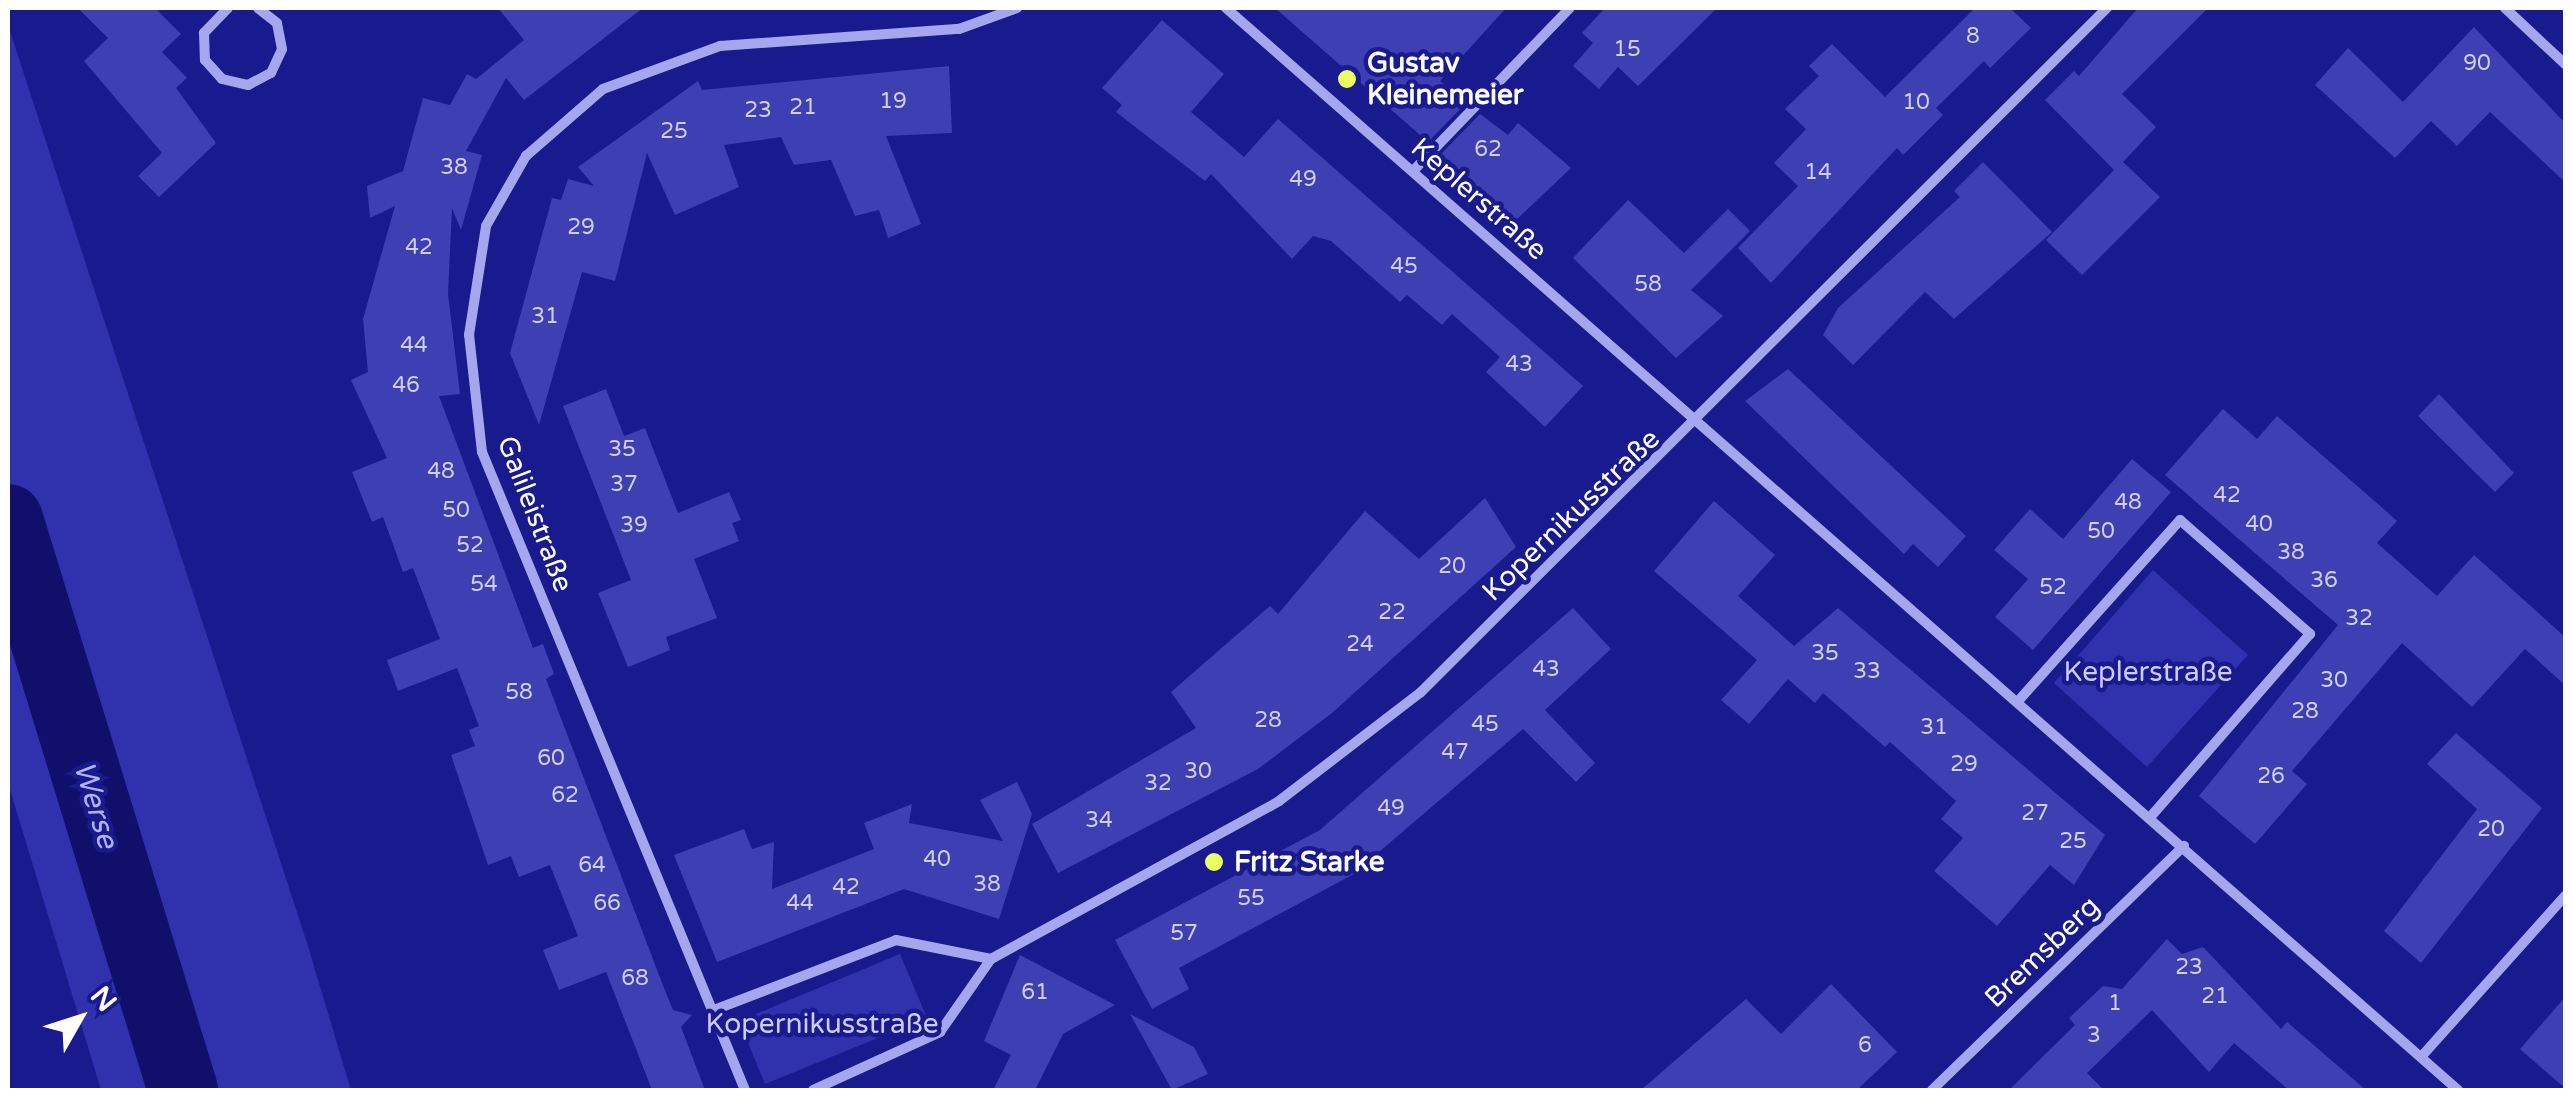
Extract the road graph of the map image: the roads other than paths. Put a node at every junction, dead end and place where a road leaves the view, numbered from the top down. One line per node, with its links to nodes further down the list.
1 (224, 8): 2 (street)
2 (258, 8)
3 (1017, 8): 18 (street, Galileistraße)
4 (1226, 8): 11 (street, Keplerstraße)
5 (1570, 8): 11 (street)
6 (2107, 8): 12 (street, Kopernikusstraße)
7 (2506, 8): 9 (street)
8 (2527, 8): 9 (street)
9 (2516, 18): 10 (street)
10 (2566, 65)
11 (1413, 170): 12 (street, Keplerstraße)
12 (1698, 422): 13 (street, Keplerstraße); 17 (street, Kopernikusstraße)
13 (2020, 699): 14 (street, Keplerstraße); 14 (street)
14 (2152, 816): 15 (street, Keplerstraße)
15 (2184, 846): 19 (street, Keplerstraße); 22 (street, Bremsberg)
16 (2566, 895): 19 (street)
17 (991, 959): 18 (street); 21 (street, Kopernikusstraße)
18 (714, 1010): 20 (street, Galileistraße)
19 (2421, 1057): 23 (street, Keplerstraße)
20 (745, 1090)
21 (814, 1090)
22 (1932, 1090)
23 (2458, 1090)

